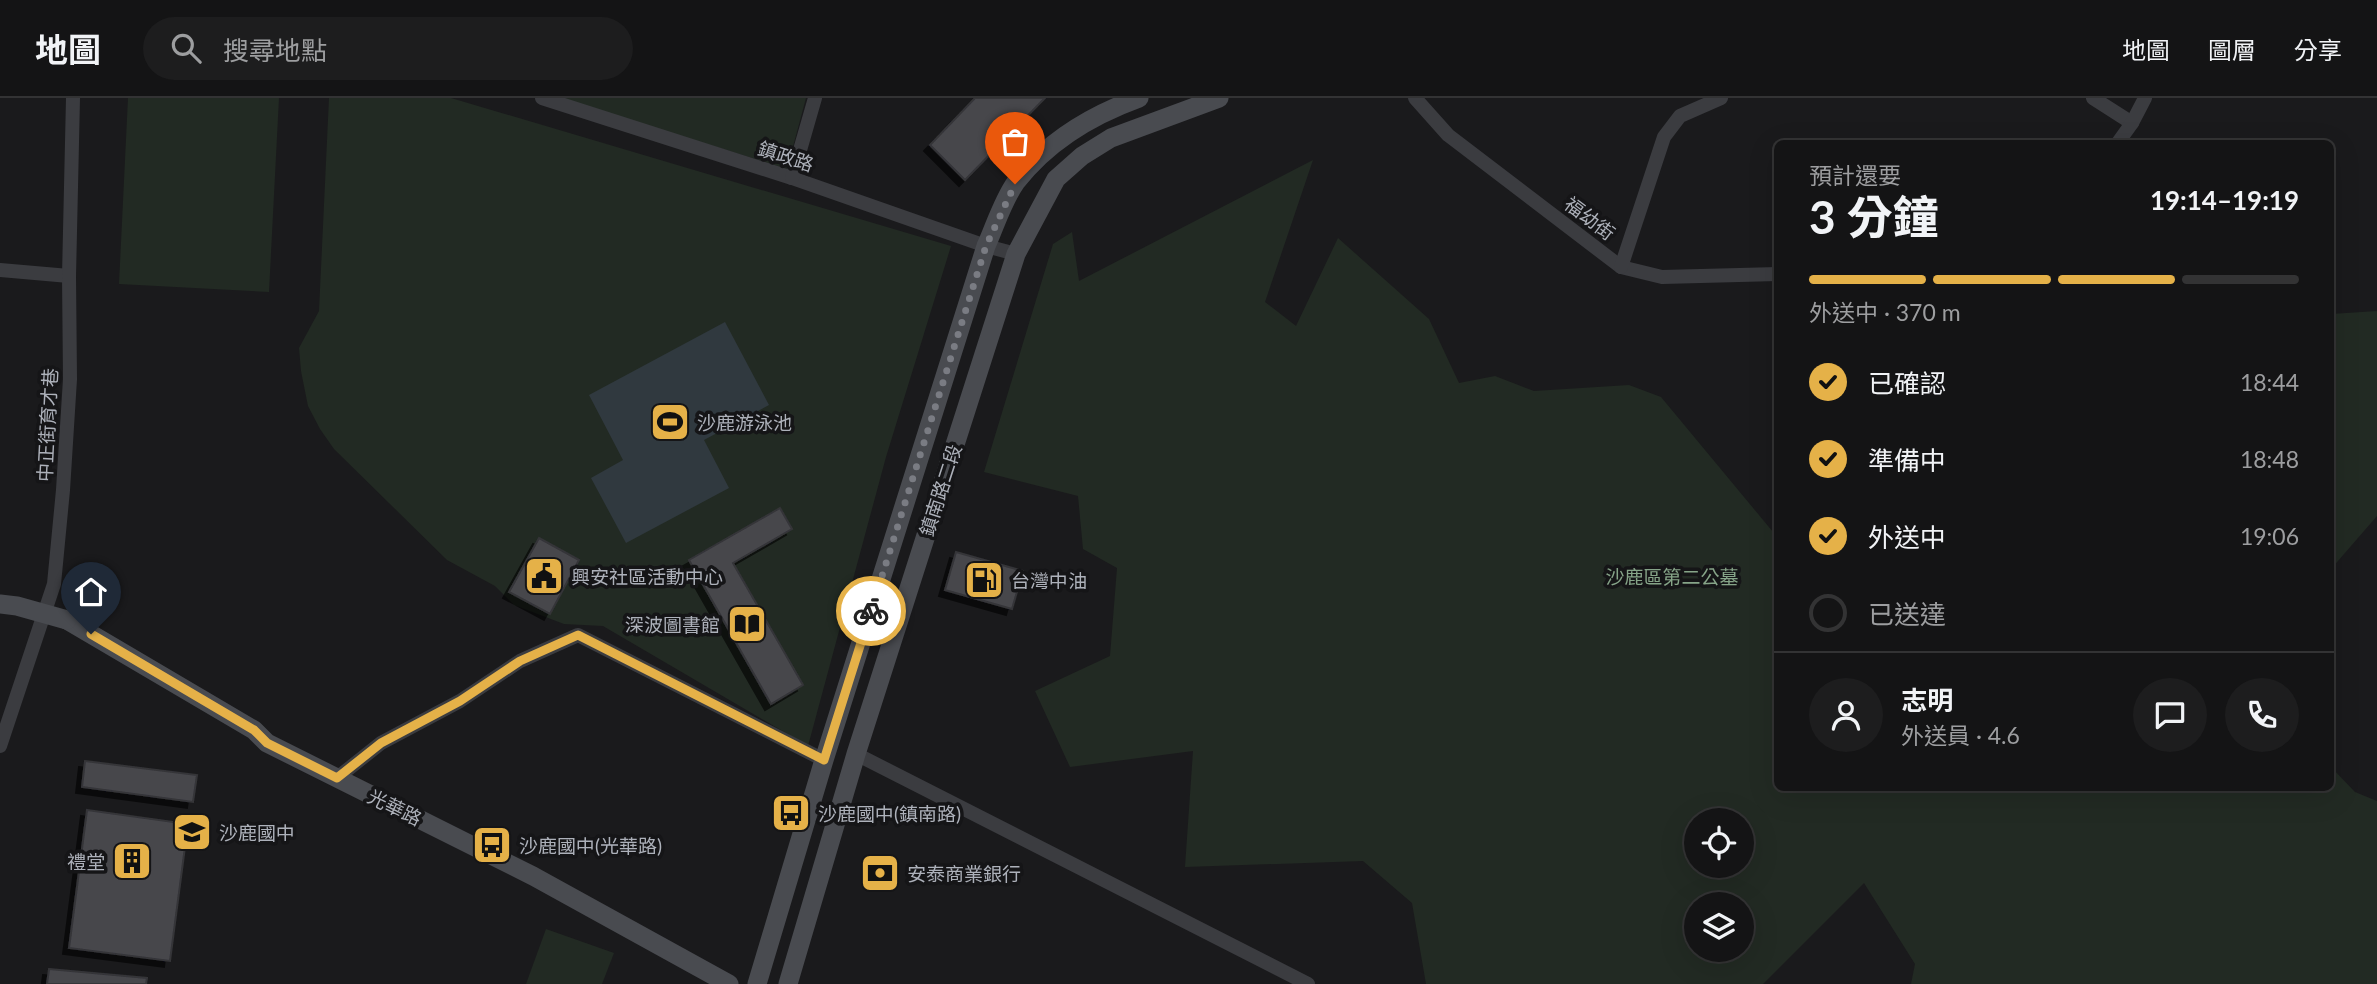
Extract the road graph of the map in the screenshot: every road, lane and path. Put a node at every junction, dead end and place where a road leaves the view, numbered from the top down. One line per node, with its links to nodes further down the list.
1 (72, 98): 18 (street, 中正街育才巷)
2 (542, 98): 12 (street, 鎮政路)
3 (815, 98): 12 (street)
4 (1139, 98): 13 (street, 鎮南路二段)
5 (1219, 98): 14 (street, 鎮南路二段)
6 (1415, 98): 15 (street, 福幼街)
7 (1721, 98): 15 (street)
8 (2093, 98): 10 (street)
9 (2146, 98): 10 (street)
10 (2133, 123): 11 (street)
11 (2121, 140)
12 (792, 178): 13 (street, 鎮政路)
13 (986, 246): 14 (street, 鎮政路); 22 (street, 鎮南路二段)
14 (1016, 254): 21 (street, 鎮南路二段)
15 (1621, 267): 17 (street, 福幼街)
16 (0, 270): 18 (street)
17 (1774, 274)
18 (69, 276): 20 (street, 中正街育才巷)
19 (0, 604): 23 (street, 光華路, bridge)
20 (0, 746)
21 (856, 754): 26 (street, 鎮南路二段); 27 (street)
22 (824, 760): 23 (street); 25 (street, 鎮南路二段)
23 (337, 778): 24 (street, 光華路)
24 (729, 984)
25 (757, 984)
26 (788, 984)
27 (1308, 984)

